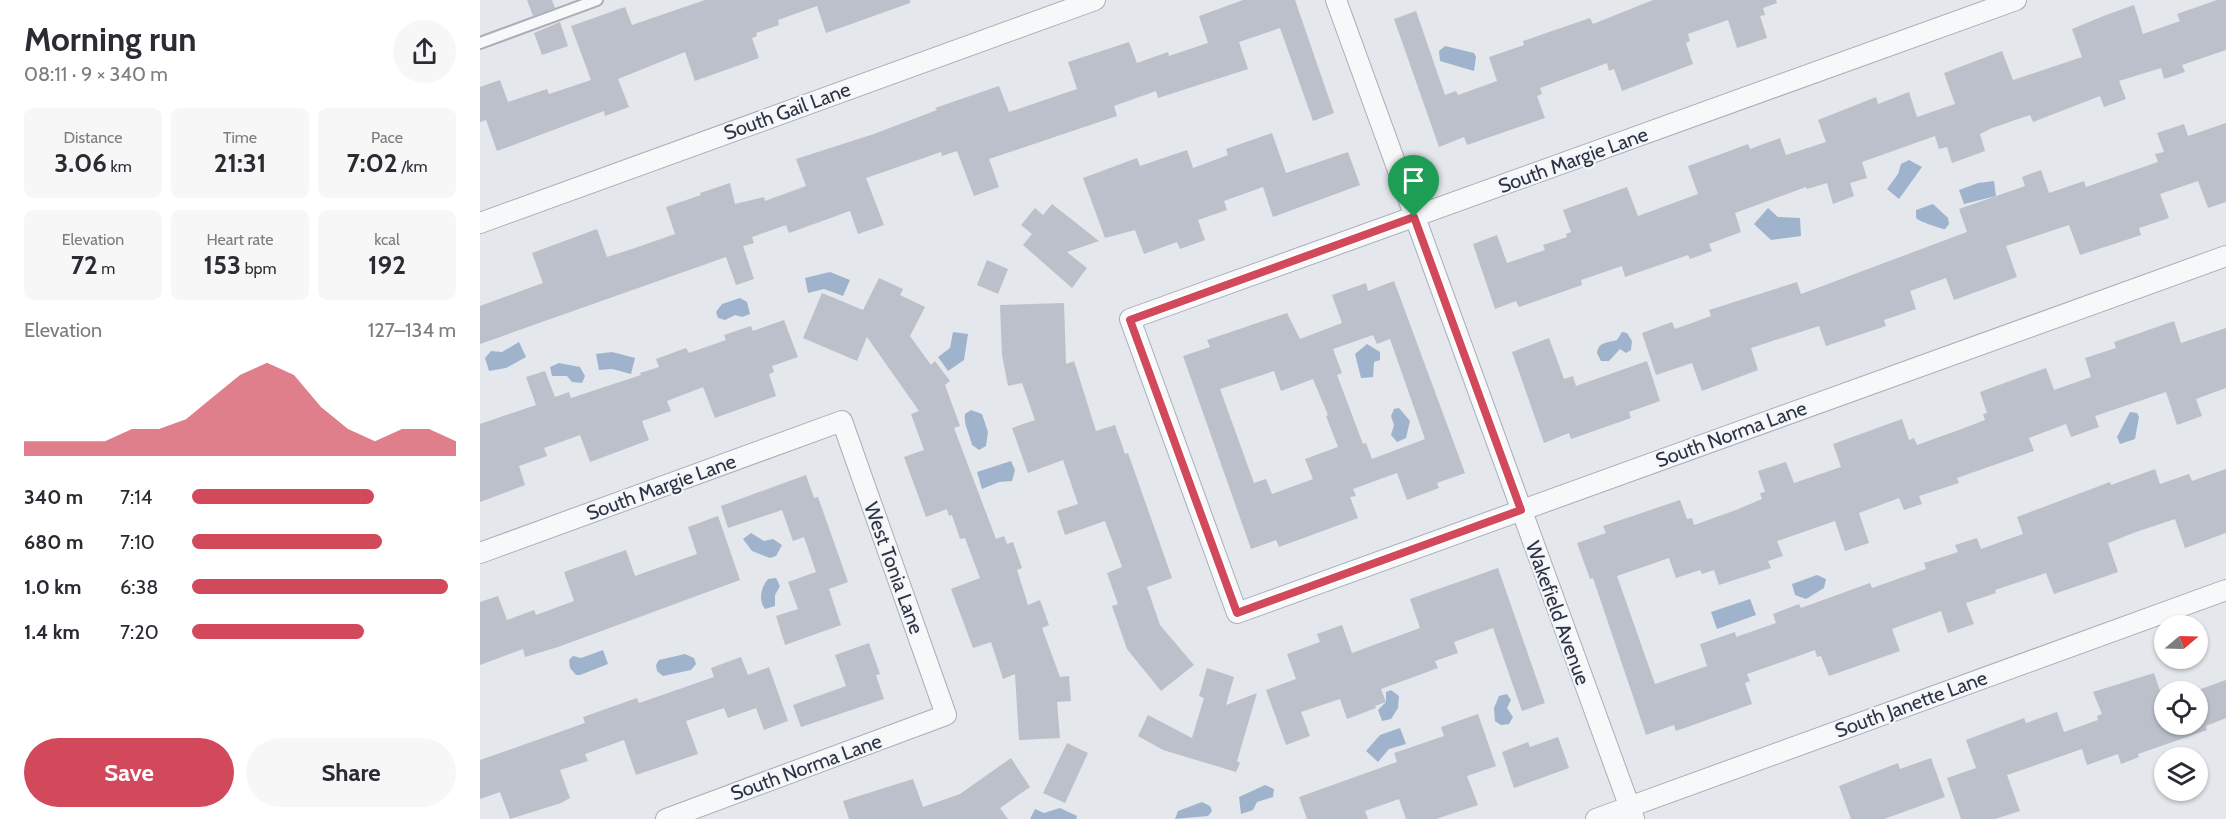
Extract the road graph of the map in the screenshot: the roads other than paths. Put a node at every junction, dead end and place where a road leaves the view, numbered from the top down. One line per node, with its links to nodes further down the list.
1 (597, 0): 5 (lane)
2 (1095, 0): 7 (street, South Gail Lane)
3 (1336, 0): 6 (street, Wakefield Avenue)
4 (2016, 0): 6 (street, South Margie Lane)
5 (480, 43)
6 (1414, 217): 10 (street, Wakefield Avenue); 13 (street, South Margie Lane)
7 (480, 223)
8 (2226, 255): 10 (street, South Norma Lane)
9 (842, 421): 11 (street, South Margie Lane); 14 (street, West Tonia Lane)
10 (1521, 510): 13 (street, South Norma Lane); 15 (street, Wakefield Avenue)
11 (480, 553)
12 (2226, 590): 15 (street, South Janette Lane)
13 (1237, 613)
14 (946, 715): 16 (street, South Norma Lane)
15 (1632, 813): 17 (street, South Janette Lane)
16 (666, 819)
17 (1596, 819)

